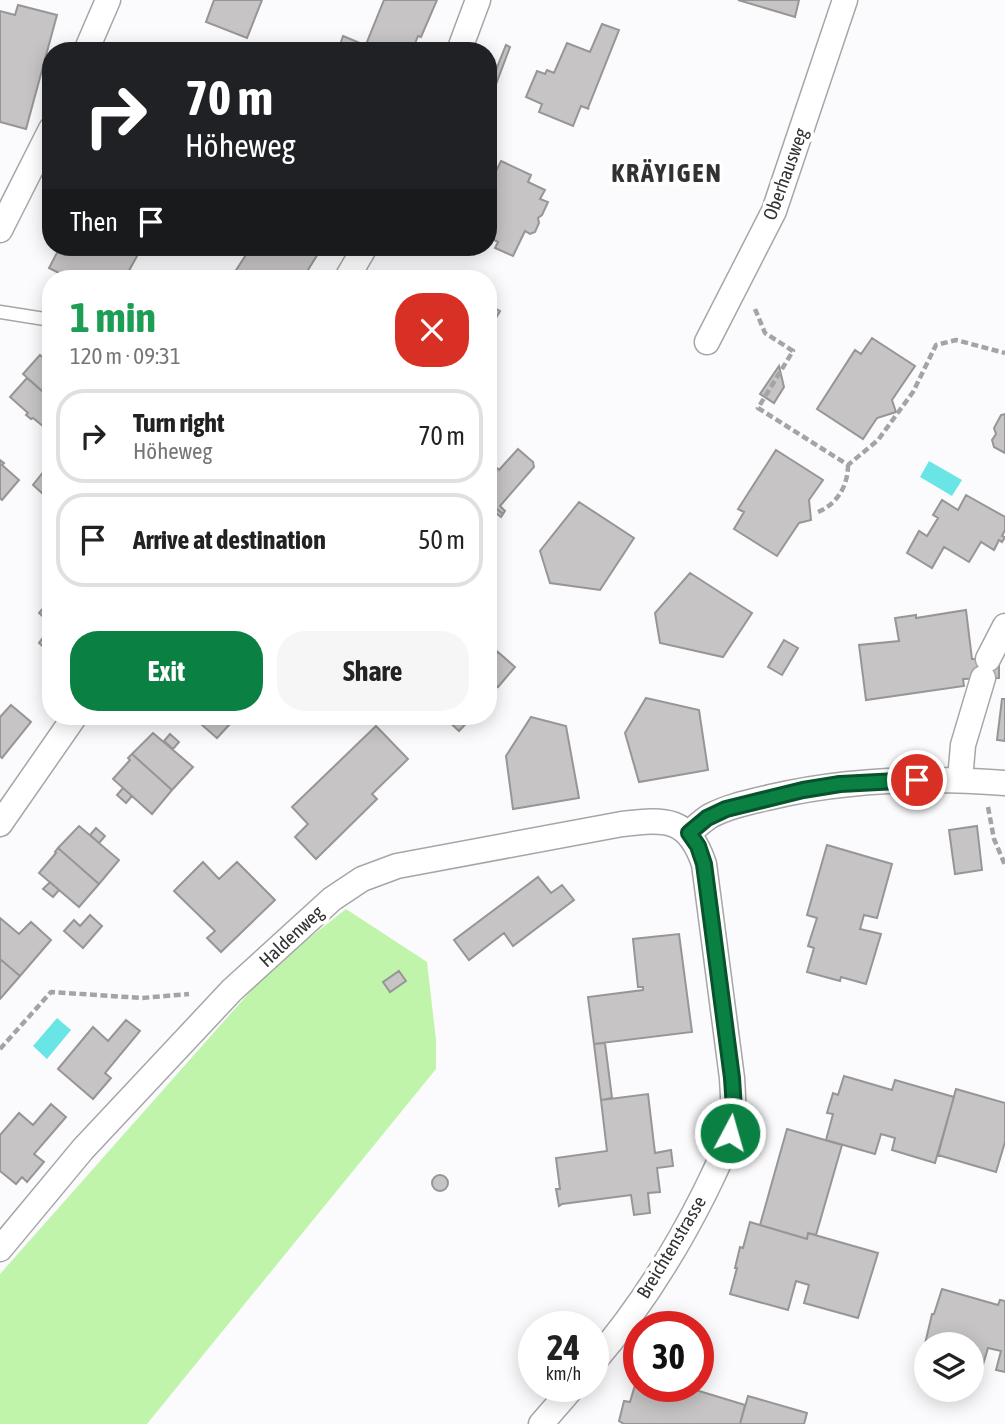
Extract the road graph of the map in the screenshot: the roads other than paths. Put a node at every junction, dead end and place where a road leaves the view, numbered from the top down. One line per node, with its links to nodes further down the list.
1 (108, 0): 4 (street)
2 (478, 0): 5 (street)
3 (845, 0): 10 (street, Oberhausweg)
4 (90, 42)
5 (462, 42)
6 (42, 147): 7 (street)
7 (0, 230)
8 (0, 312): 9 (lane)
9 (42, 319)
10 (707, 341)
11 (1005, 625): 13 (street)
12 (69, 725): 15 (street)
13 (960, 780): 14 (street); 16 (street)
14 (996, 782)
15 (0, 824)
16 (689, 833): 17 (street, Haldenweg); 18 (street, Breichtenstrasse)
17 (0, 1249)
18 (609, 1345)
19 (560, 1402): 20 (street)
20 (541, 1424)

